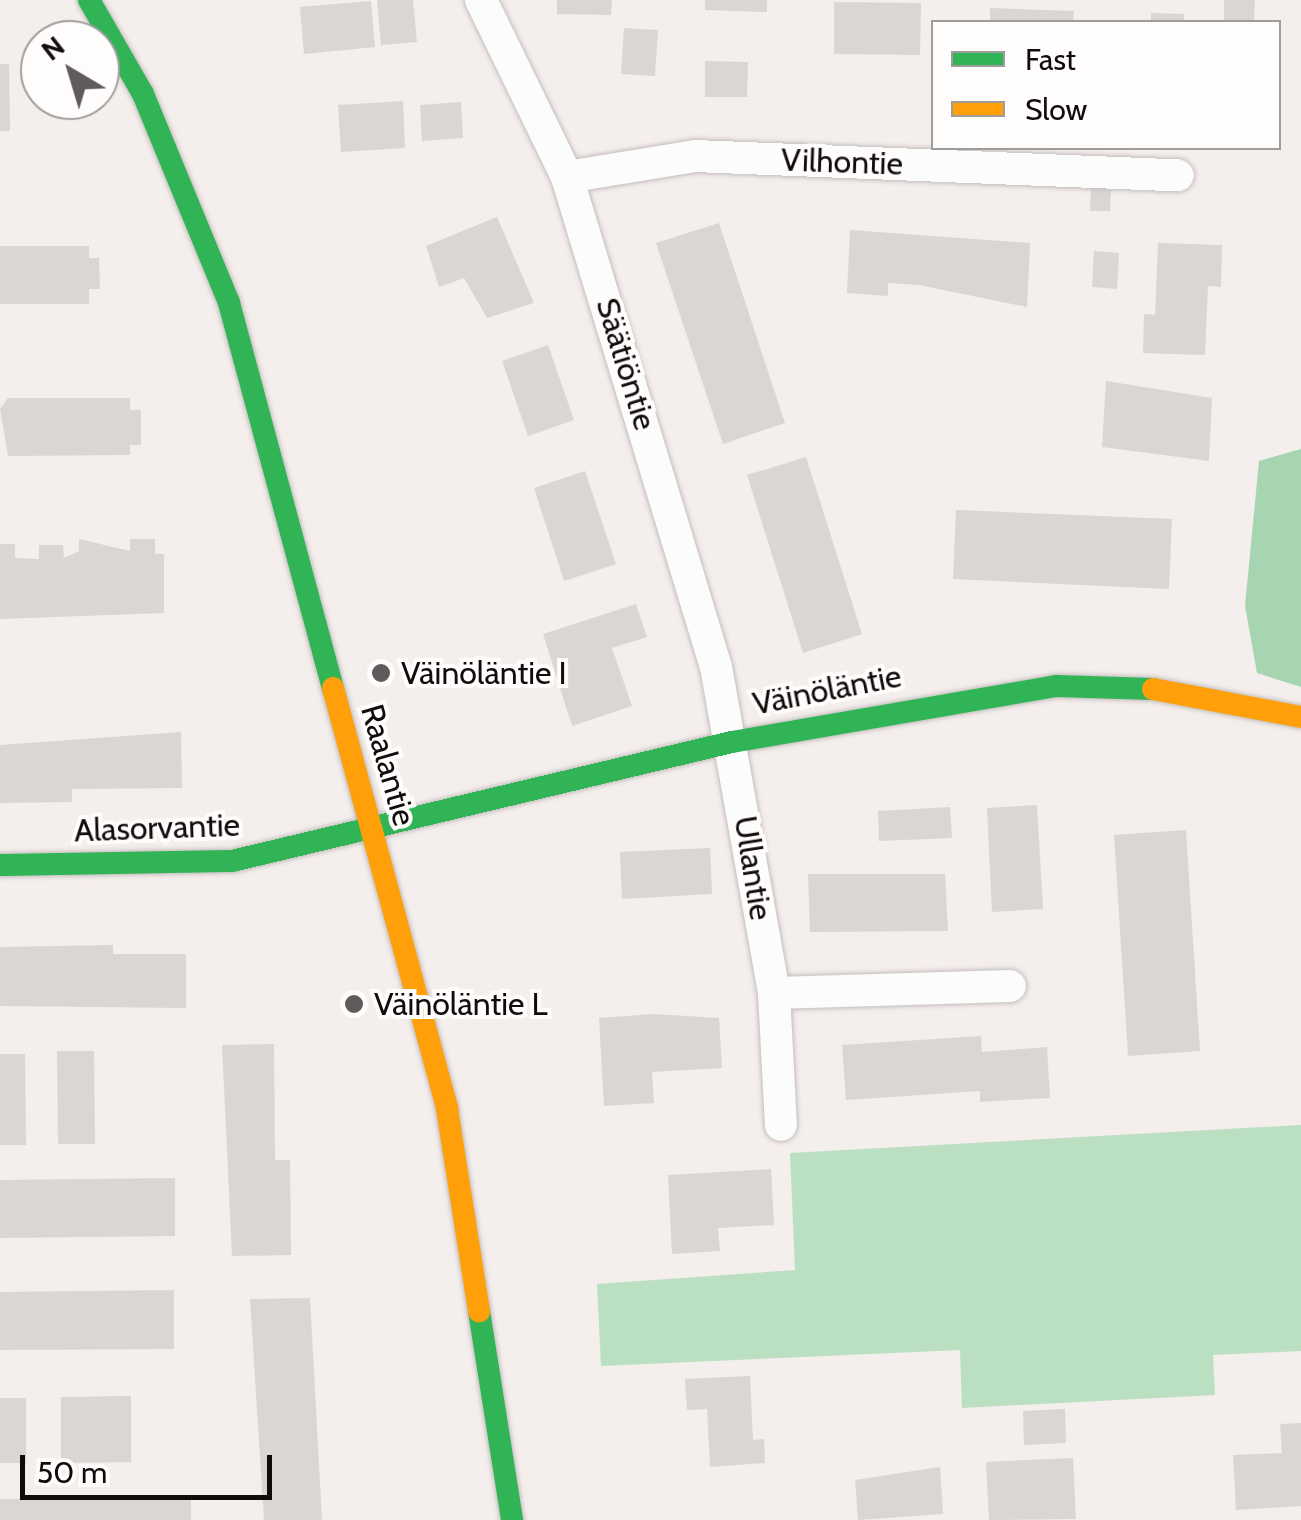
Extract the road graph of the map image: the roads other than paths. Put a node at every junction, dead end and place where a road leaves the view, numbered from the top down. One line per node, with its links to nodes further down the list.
1 (90, 0): 7 (street, Raalantie)
2 (481, 0): 4 (street, Säätiöntie)
3 (1178, 175): 4 (street, Vilhontie)
4 (567, 177): 6 (street, Säätiöntie)
5 (1301, 716): 6 (street, Väinöläntie)
6 (732, 742): 7 (street, Väinöläntie); 10 (street, Ullantie)
7 (372, 828): 8 (street, Alasorvantie); 12 (street, Raalantie)
8 (0, 865)
9 (1010, 986): 10 (street)
10 (774, 994): 11 (street, Ullantie)
11 (780, 1126)
12 (512, 1520)

